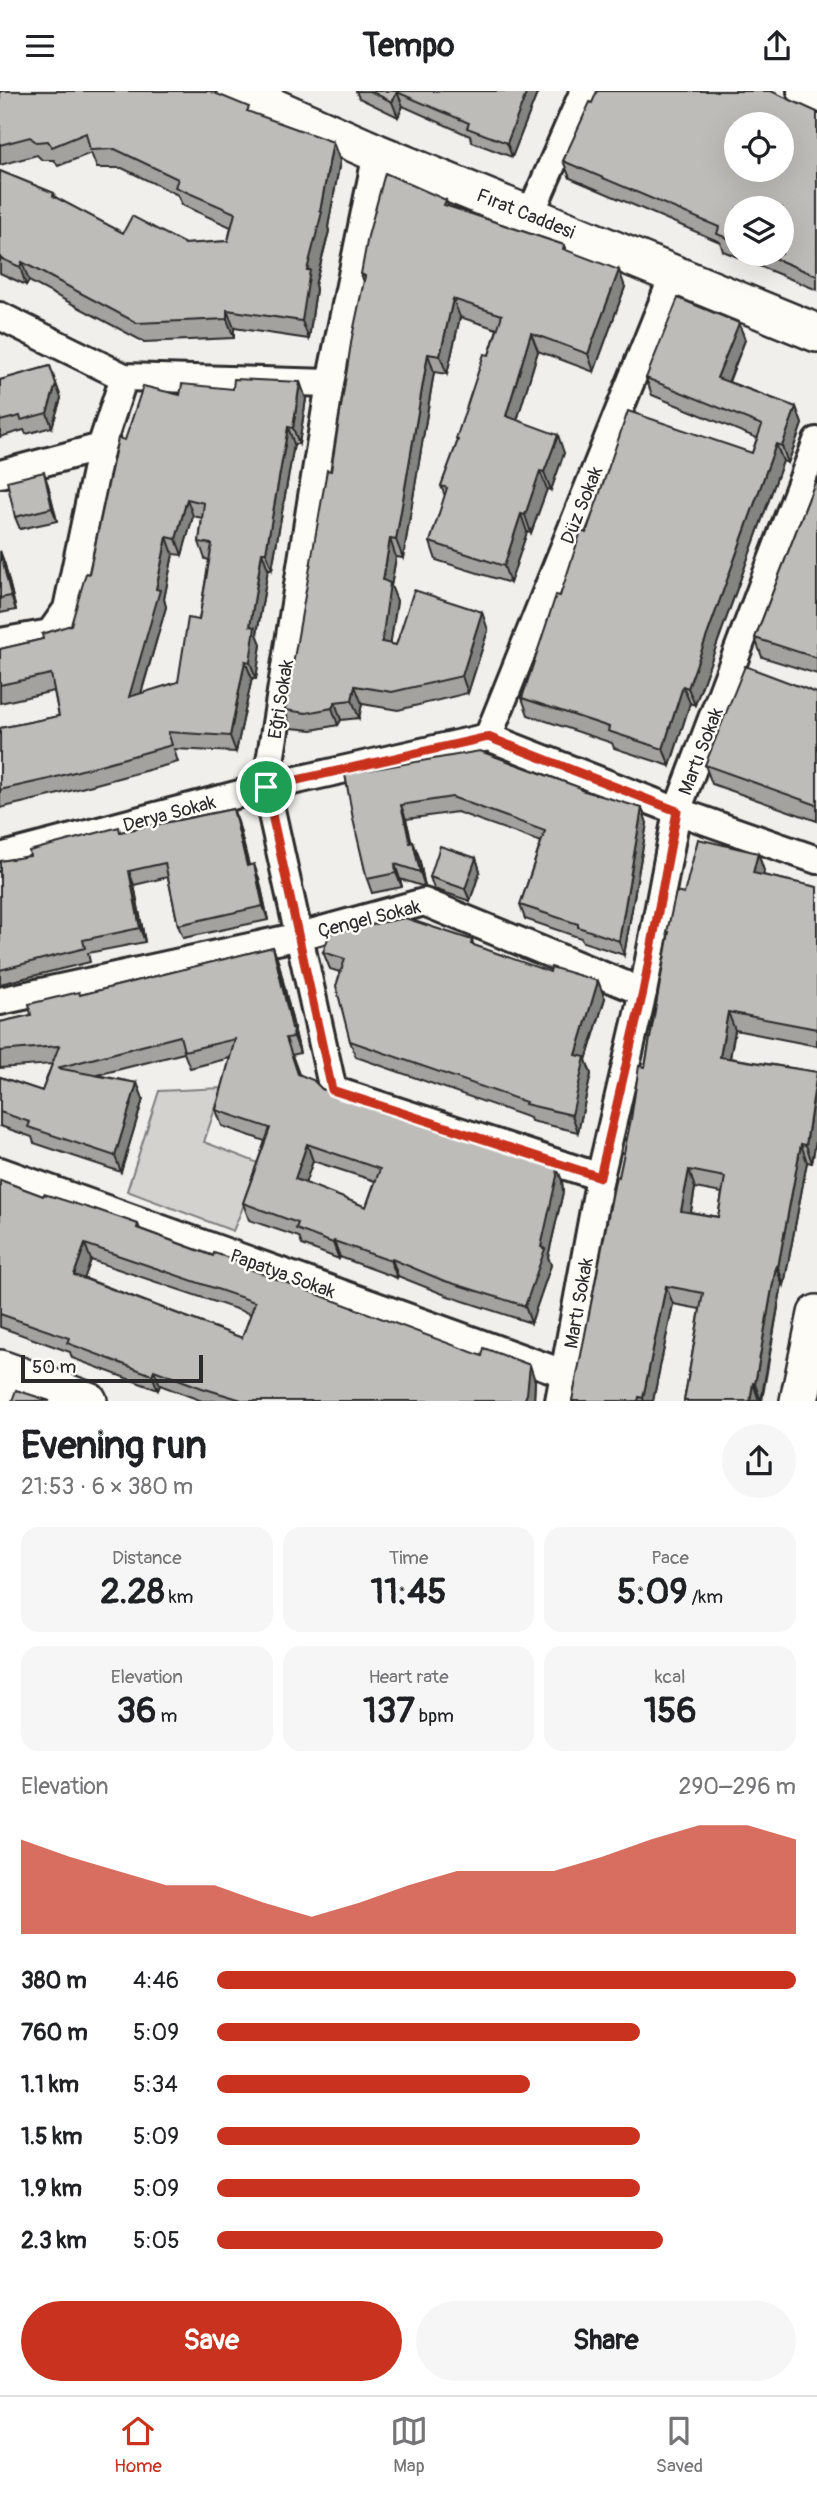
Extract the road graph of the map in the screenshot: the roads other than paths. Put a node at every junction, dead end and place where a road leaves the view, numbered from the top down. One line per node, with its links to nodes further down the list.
1 (236, 91): 5 (street, Fırat Caddesi)
2 (584, 91): 6 (street)
3 (800, 91): 4 (street)
4 (817, 99)
5 (377, 153): 6 (street, Fırat Caddesi); 11 (street, Eğri Sokak)
6 (530, 215): 7 (street, Fırat Caddesi)
7 (674, 274): 9 (street, Fırat Caddesi); 16 (street, Düz Sokak)
8 (0, 316): 10 (street)
9 (817, 333)
10 (124, 377): 11 (street); 13 (street)
11 (330, 383): 17 (street, Eğri Sokak)
12 (817, 441): 18 (street, Martı Sokak)
13 (101, 447): 14 (street); 15 (street)
14 (0, 474)
15 (0, 642)
16 (488, 737): 17 (street, Derya Sokak); 18 (street)
17 (266, 787): 19 (street, Derya Sokak); 21 (street, Eğri Sokak)
18 (677, 811): 20 (street); 22 (street, Martı Sokak)
19 (0, 857)
20 (817, 860)
21 (300, 936): 22 (street, Çengel Sokak); 23 (street, Çengel Sokak); 25 (street, Eğri Sokak)
22 (643, 992): 25 (street, Martı Sokak)
23 (0, 1001)
24 (0, 1171): 27 (street, Papatya Sokak)
25 (600, 1177): 27 (street, Martı Sokak)
26 (817, 1314): 31 (street)
27 (566, 1374): 30 (street, Martı Sokak)
28 (3, 1380): 29 (street)
29 (88, 1401)
30 (559, 1401)
31 (799, 1401)

